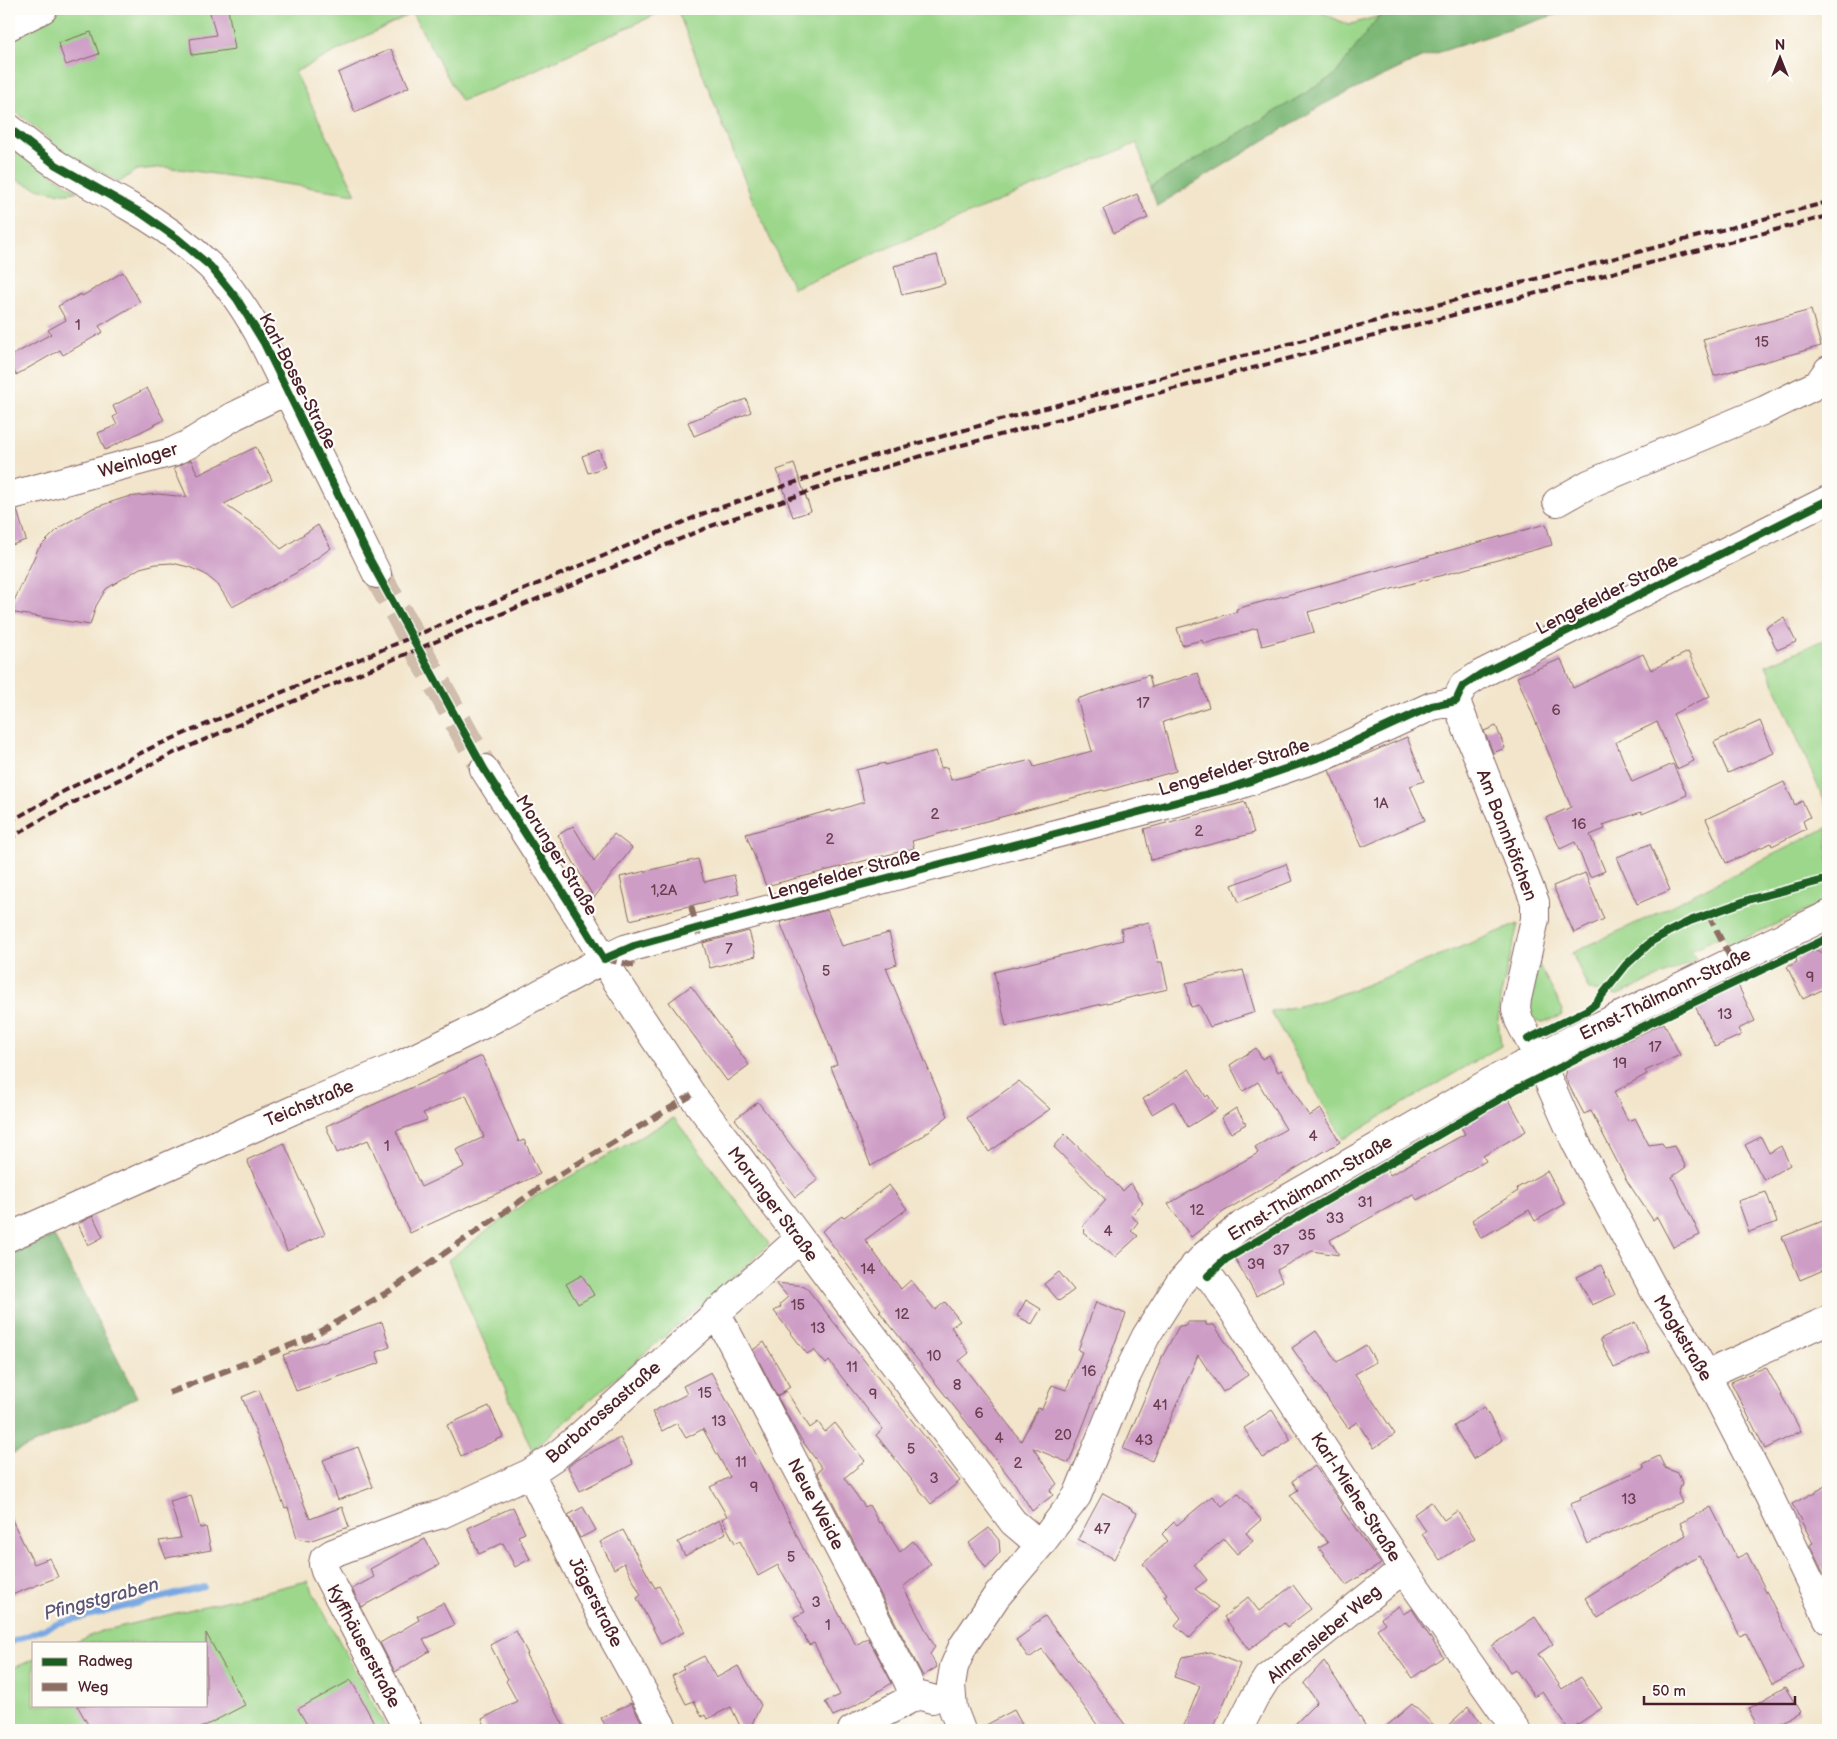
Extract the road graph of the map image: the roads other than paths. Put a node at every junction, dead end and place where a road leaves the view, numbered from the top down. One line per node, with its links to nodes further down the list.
1 (43, 9): 2 (street)
2 (9, 26)
3 (9, 128): 5 (street, Karl-Bosse-Straße)
4 (1828, 370): 8 (street)
5 (286, 391): 6 (street, Weinlager); 9 (street, Karl-Bosse-Straße)
6 (9, 496)
7 (1828, 500): 10 (street, Lengefelder Straße)
8 (1557, 502)
9 (377, 574)
10 (1456, 701): 13 (street, Lengefelder Straße); 14 (street, Am Bonnhöfchen)
11 (484, 769): 13 (street, Morunger Straße)
12 (1828, 915): 14 (street, Ernst-Thälmann-Straße)
13 (604, 959): 15 (street, Teichstraße); 16 (street, Morunger Straße)
14 (1538, 1056): 17 (street, Ernst-Thälmann-Straße); 20 (street, Mogkstraße)
15 (9, 1236)
16 (799, 1239): 18 (street, Barbarossastraße); 22 (street, Morunger Straße)
17 (1194, 1266): 22 (street, Ernst-Thälmann-Straße); 24 (street, Karl-Miehe-Straße)
18 (716, 1312): 21 (street, Barbarossastraße); 26 (street, Neue Weide)
19 (1828, 1320): 20 (street)
20 (1707, 1376): 25 (street, Mogkstraße)
21 (530, 1473): 23 (street, Barbarossastraße); 29 (street, Jägerstraße)
22 (1040, 1545): 27 (street, Ernst-Thälmann-Straße)
23 (323, 1561): 28 (street, Kyffhäuserstraße)
24 (1403, 1569): 32 (street, Almensleber Weg); 33 (street, Karl-Miehe-Straße)
25 (1828, 1619)
26 (914, 1697): 27 (street); 30 (street)
27 (952, 1699): 31 (street, Ernst-Thälmann-Straße)
28 (408, 1730)
29 (664, 1730)
30 (852, 1730)
31 (961, 1730)
32 (1238, 1730)
33 (1516, 1730)

